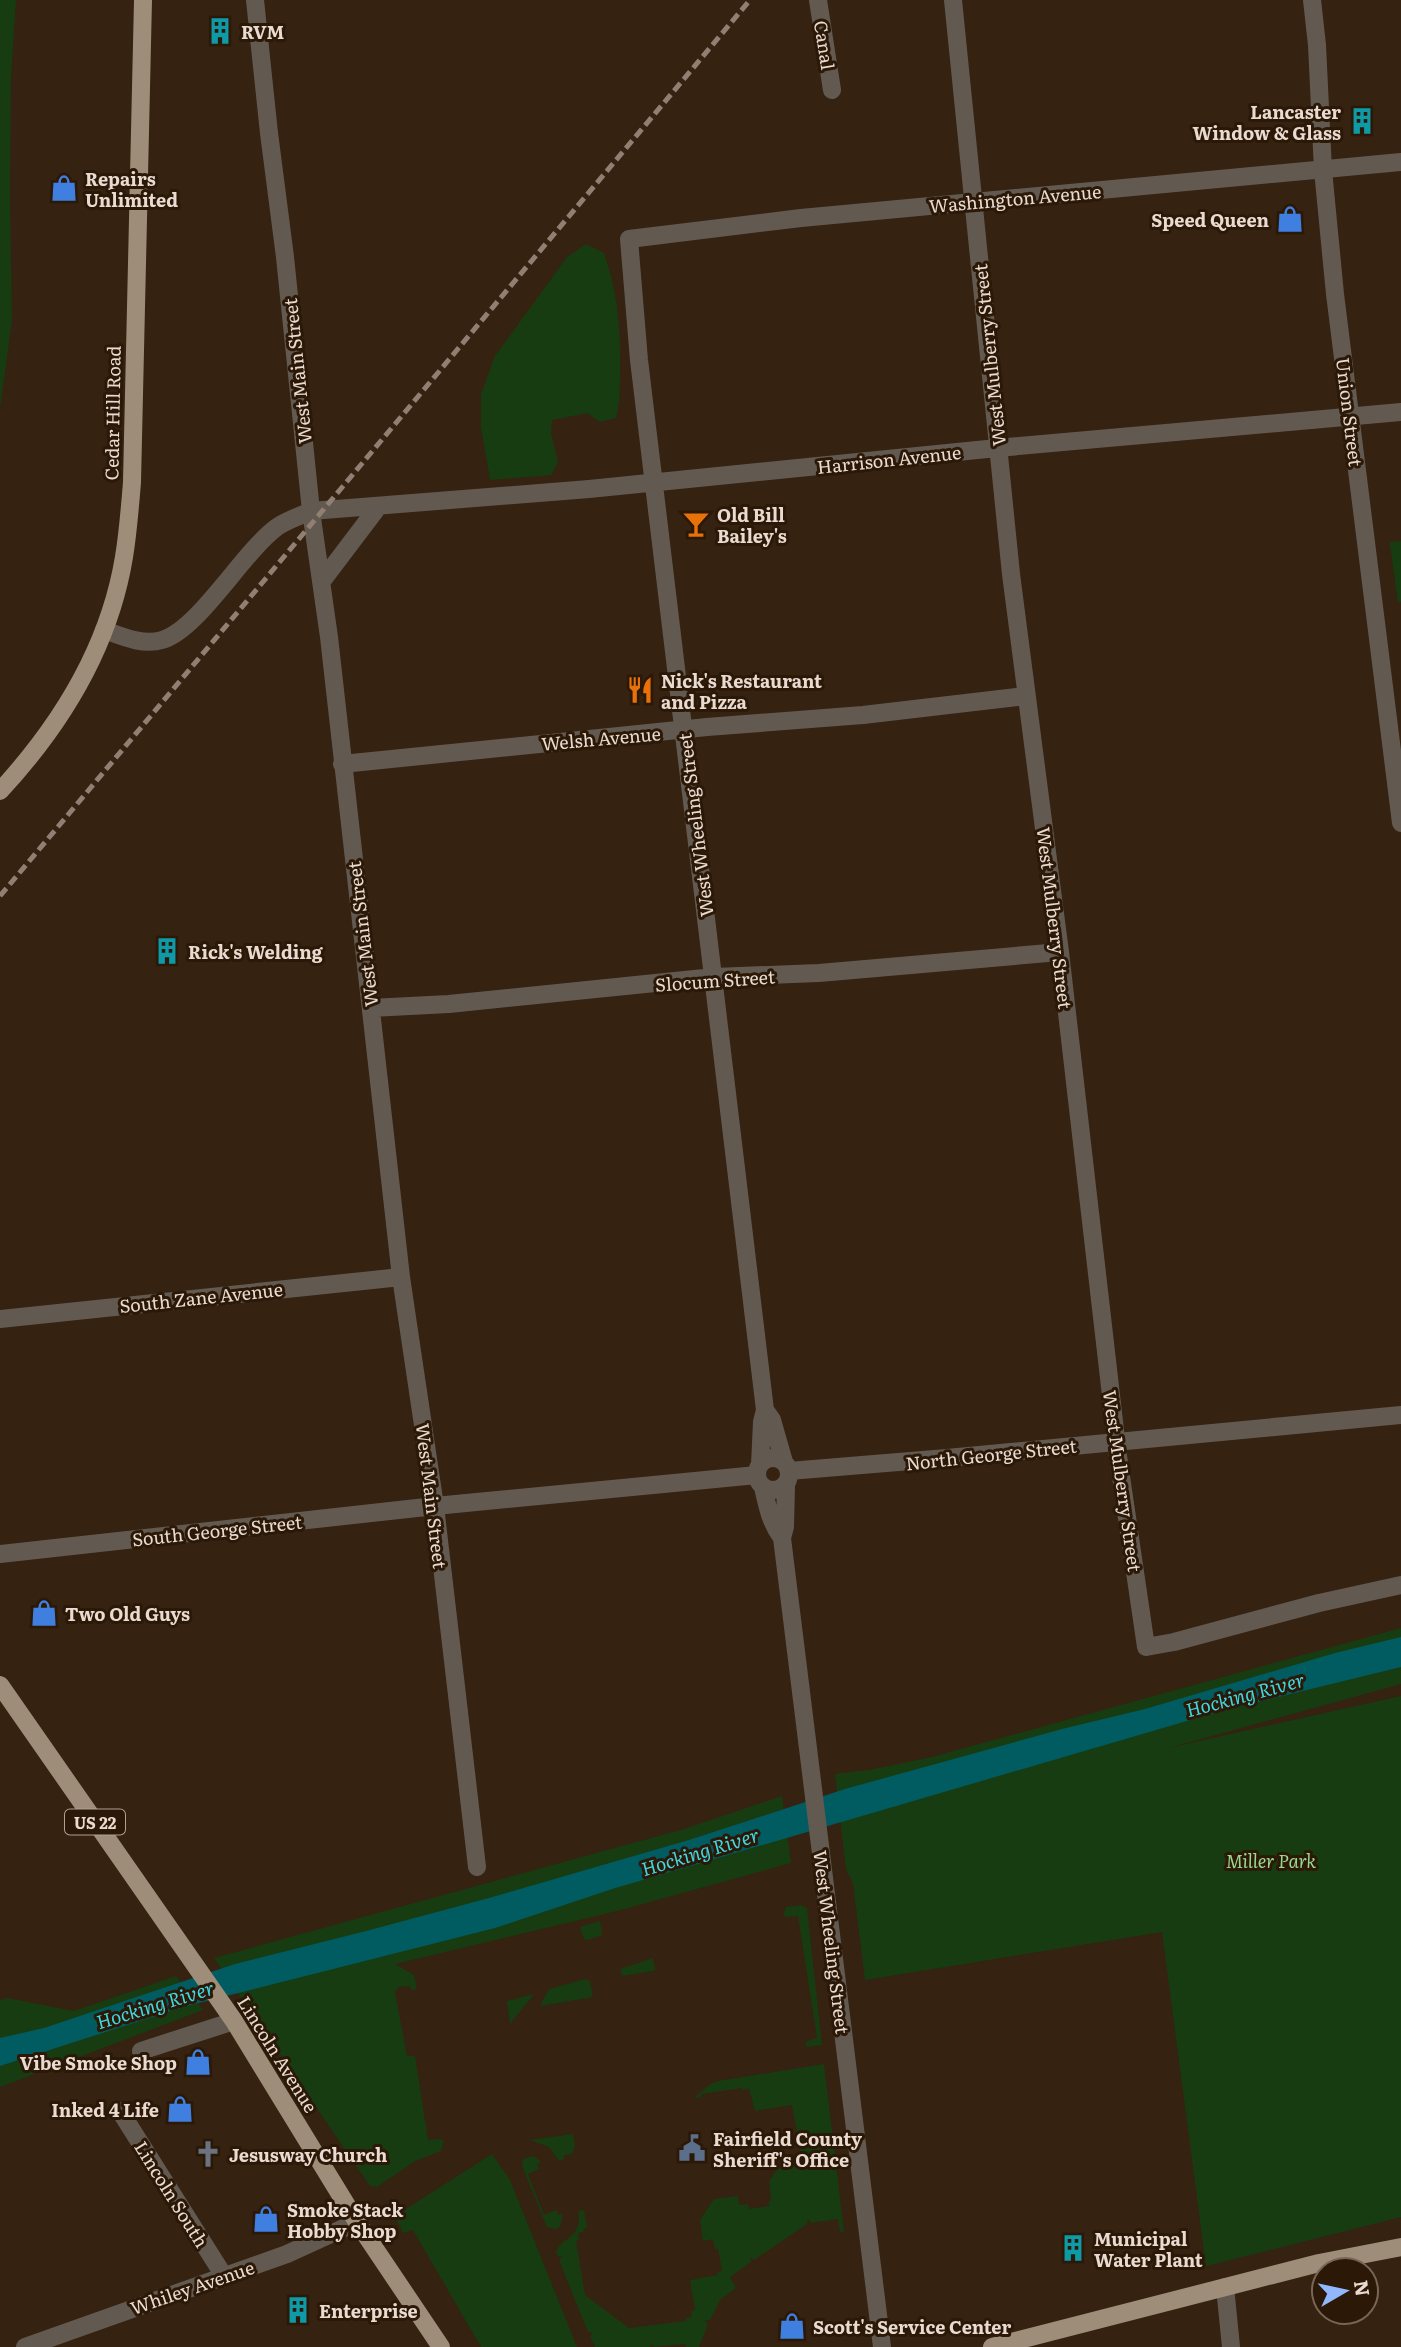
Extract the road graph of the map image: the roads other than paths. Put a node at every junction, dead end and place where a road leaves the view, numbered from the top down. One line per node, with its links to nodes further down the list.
1 (143, 0): 18 (main road, Cedar Hill Road)
2 (255, 0): 16 (street, West Main Street)
3 (818, 0): 6 (street, Canal)
4 (953, 0): 9 (street, West Mulberry Street)
5 (1312, 0): 8 (street, Union Street)
6 (832, 90)
7 (1401, 162): 8 (street, Washington Avenue)
8 (1323, 170): 9 (street, Washington Avenue); 12 (street, Union Street)
9 (974, 203): 10 (street, Washington Avenue); 13 (street, West Mulberry Street)
10 (629, 239): 14 (street, West Wheeling Street)
11 (1401, 412): 12 (street, Harrison Avenue)
12 (1351, 416): 13 (street, Harrison Avenue); 23 (street, Union Street)
13 (998, 448): 14 (street, Harrison Avenue); 19 (street, West Mulberry Street)
14 (654, 481): 15 (street, Harrison Avenue); 20 (street, West Wheeling Street)
15 (378, 507): 16 (street, Harrison Avenue); 17 (street)
16 (312, 517): 17 (street, West Main Street); 18 (street, Harrison Avenue)
17 (322, 581): 21 (street, West Main Street)
18 (104, 630): 22 (main road, Cedar Hill Road)
19 (1026, 696): 20 (street, Welsh Avenue); 24 (street, West Mulberry Street)
20 (684, 730): 21 (street, Welsh Avenue); 25 (street, West Wheeling Street)
21 (342, 764): 26 (street, West Main Street)
22 (0, 791)
23 (1401, 823)
24 (1060, 952): 25 (street, Slocum Street); 31 (street, West Mulberry Street)
25 (714, 977): 26 (street, Slocum Street); 29 (street, West Wheeling Street)
26 (371, 1008): 27 (street, West Main Street)
27 (401, 1277): 28 (street, South Zane Avenue); 34 (street, West Main Street)
28 (0, 1319)
29 (765, 1410): 32 (street, West Wheeling Street); 33 (street, West Wheeling Street)
30 (1401, 1415): 31 (street, North George Street)
31 (1116, 1442): 32 (street, North George Street); 37 (street, West Mulberry Street)
32 (786, 1473): 33 (street); 33 (street); 35 (street, West Wheeling Street)
33 (760, 1476): 34 (street); 35 (street, West Wheeling Street)
34 (435, 1506): 36 (street, South George Street); 39 (street, West Main Street)
35 (782, 1538): 49 (street, West Wheeling Street)
36 (0, 1554)
37 (1401, 1585)
38 (0, 1685): 40 (main road, Lincoln Avenue / US 22)
39 (477, 1867)
40 (231, 2016): 41 (street); 43 (main road, Lincoln Avenue / US 22)
41 (141, 2051)
42 (120, 2111): 45 (street, Lincoln South)
43 (357, 2221): 45 (street, Whiley Avenue); 48 (main road, Lincoln Avenue / US 22)
44 (1401, 2247): 46 (main road)
45 (224, 2276): 47 (street, Whiley Avenue)
46 (1225, 2287): 50 (main road); 51 (street)
47 (25, 2347)
48 (441, 2347)
49 (882, 2347)
50 (992, 2347)
51 (1231, 2347)

